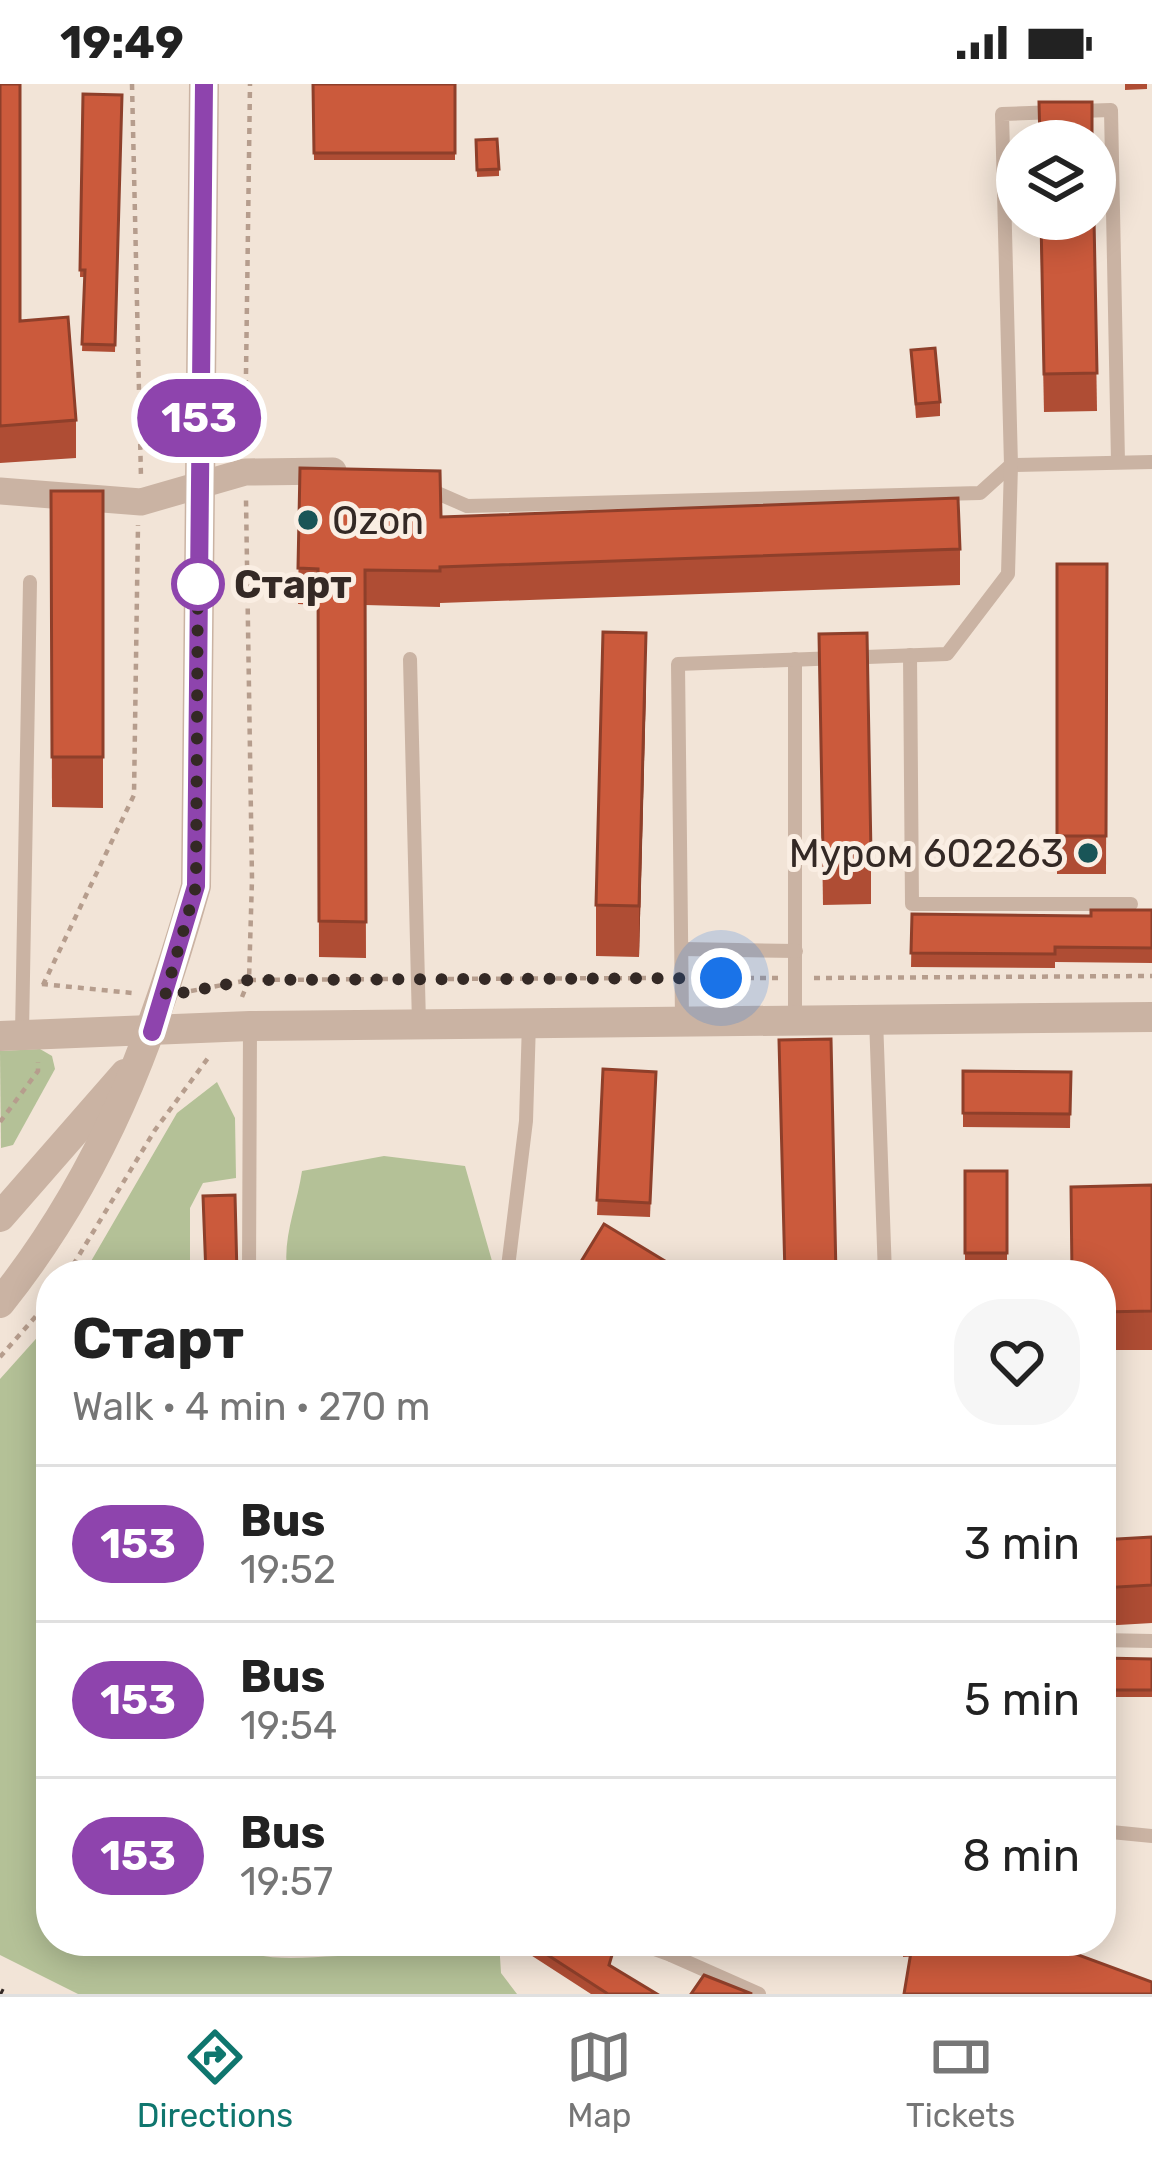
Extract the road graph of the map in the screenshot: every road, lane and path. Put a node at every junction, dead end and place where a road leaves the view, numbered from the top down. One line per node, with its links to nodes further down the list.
1 (133, 84): 10 (path)
2 (204, 84): 8 (street)
3 (1152, 462): 4 (lane)
4 (1118, 463): 5 (lane); 5 (lane)
5 (1011, 464): 7 (lane); 12 (lane)
6 (363, 471): 8 (street)
7 (407, 480)
8 (199, 484): 10 (street); 24 (street)
9 (0, 491): 10 (street)
10 (141, 502): 23 (path)
11 (29, 582): 22 (lane)
12 (910, 655): 14 (lane); 15 (lane)
13 (410, 658): 21 (lane)
14 (795, 659): 16 (lane); 17 (lane)
15 (1131, 904)
16 (682, 949): 17 (lane); 19 (lane)
17 (796, 951): 20 (lane)
18 (1152, 976): 20 (path)
19 (683, 978): 20 (path); 21 (path); 28 (lane)
20 (796, 978): 26 (lane)
21 (417, 979): 24 (path); 30 (lane)
22 (24, 984): 23 (path); 32 (lane)
23 (43, 985): 24 (path)
24 (165, 996): 33 (street)
25 (1152, 1017): 27 (street)
26 (795, 1018): 27 (street); 28 (street)
27 (876, 1018): 39 (lane)
28 (682, 1019): 29 (street)
29 (529, 1022): 30 (street); 38 (lane)
30 (419, 1024): 31 (street)
31 (250, 1026): 33 (street); 37 (lane)
32 (11, 1035): 33 (street)
33 (147, 1044): 34 (street); 35 (street)
34 (61, 1146): 35 (street); 36 (street)
35 (88, 1172): 40 (street)
36 (0, 1217)
37 (249, 1260)
38 (509, 1260)
39 (884, 1260)
40 (0, 1303)
41 (36, 1316): 42 (path)
42 (0, 1357)
43 (1116, 1640): 44 (lane)
44 (1152, 1641)
45 (1116, 1833): 46 (lane)
46 (1152, 1837)
47 (684, 1956): 48 (lane)
48 (759, 1994)

